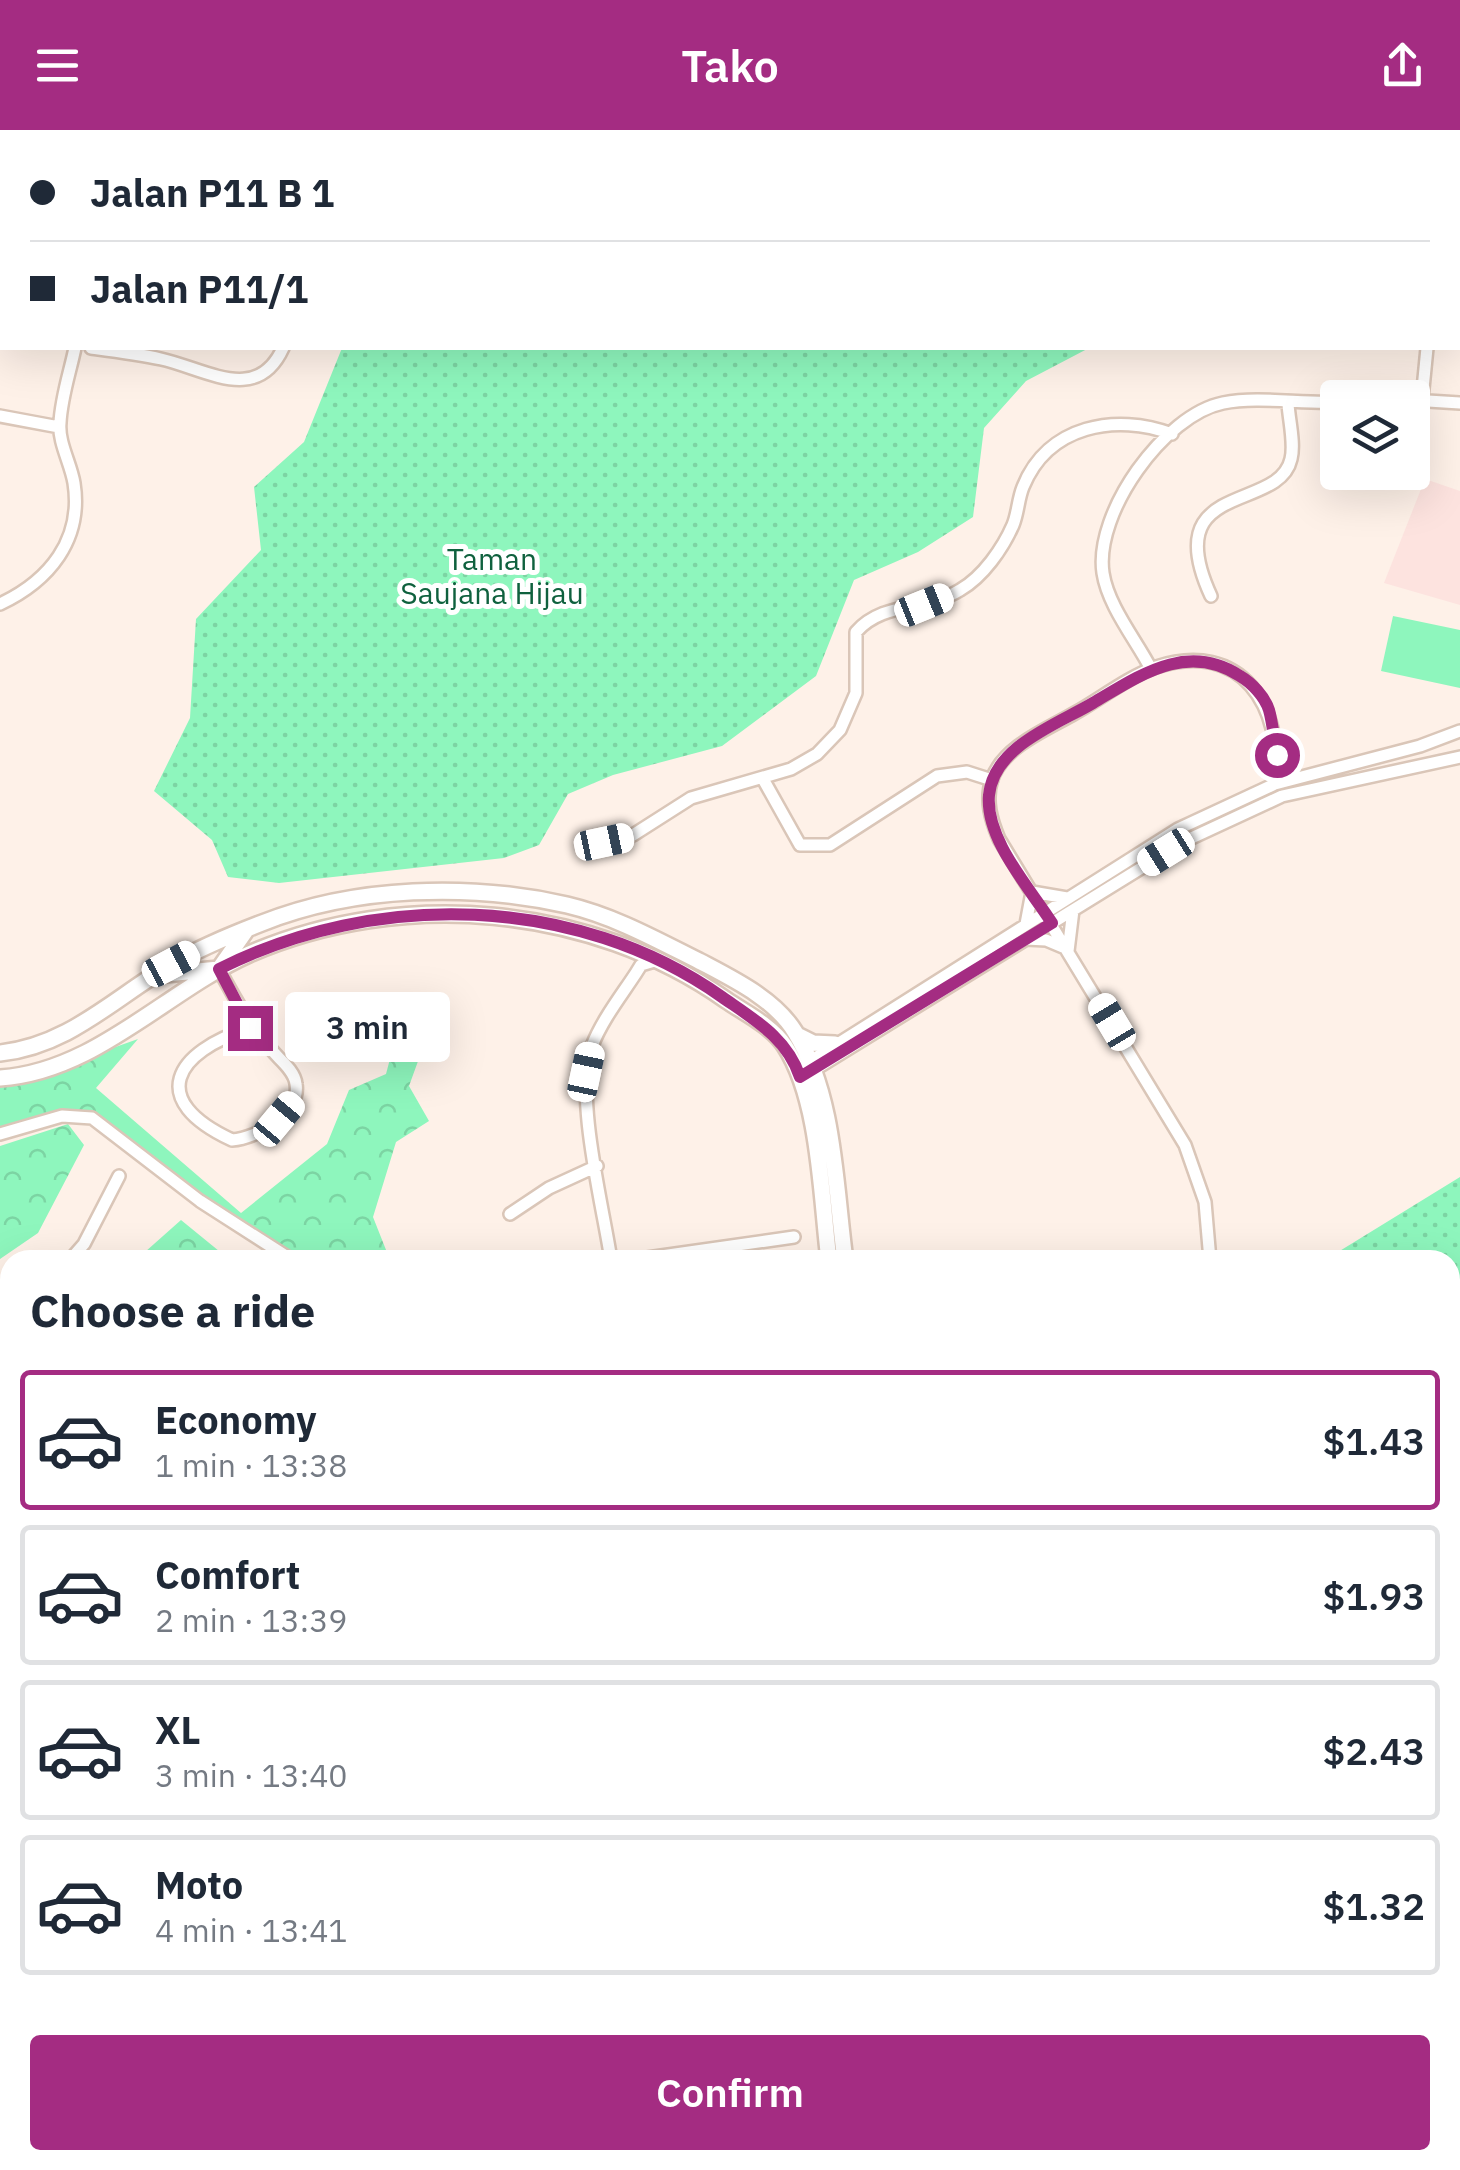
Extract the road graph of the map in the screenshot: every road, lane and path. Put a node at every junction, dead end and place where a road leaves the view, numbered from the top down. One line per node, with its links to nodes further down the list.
1 (75, 350): 12 (street)
2 (115, 350): 5 (street)
3 (282, 350): 5 (street)
4 (1428, 350): 6 (street)
5 (164, 354)
6 (1421, 380)
7 (1430, 401): 8 (street)
8 (1460, 402)
9 (1320, 403): 10 (street)
10 (1288, 404): 13 (street); 14 (street)
11 (0, 416): 12 (street)
12 (59, 426): 15 (street)
13 (1172, 434): 16 (street); 20 (street)
14 (1211, 596)
15 (0, 604)
16 (1152, 668): 18 (street); 22 (street)
17 (1460, 730): 21 (street)
18 (1277, 755): 21 (street); 23 (street)
19 (1460, 757): 26 (street)
20 (763, 779): 22 (street); 24 (street)
21 (1298, 779): 23 (street)
22 (992, 780): 25 (street)
23 (1275, 784): 26 (street)
24 (592, 845)
25 (1032, 892): 26 (street); 27 (street); 28 (street)
26 (1070, 904): 27 (street); 32 (street)
27 (1048, 917): 28 (street); 30 (street); 32 (street)
28 (1026, 924): 39 (street)
29 (247, 929): 34 (main road); 36 (main road); 38 (main road)
30 (1026, 939): 32 (street); 41 (street)
31 (623, 946): 33 (main road); 34 (main road); 35 (street)
32 (1068, 950): 54 (street)
33 (658, 960): 35 (street); 41 (main road)
34 (219, 969): 36 (main road); 37 (street); 42 (main road)
35 (636, 973): 44 (street)
36 (155, 975): 40 (main road)
37 (250, 1028): 37 (street)
38 (797, 1035): 39 (main road); 41 (main road)
39 (836, 1044): 41 (street)
40 (0, 1053)
41 (805, 1069): 52 (main road); 53 (main road)
42 (0, 1078)
43 (0, 1134): 49 (street)
44 (597, 1166): 46 (street); 50 (street)
45 (119, 1176): 48 (street)
46 (510, 1214)
47 (794, 1238): 51 (street)
48 (79, 1250)
49 (276, 1250)
50 (610, 1250)
51 (732, 1250)
52 (828, 1250)
53 (843, 1250)
54 (1209, 1250)

